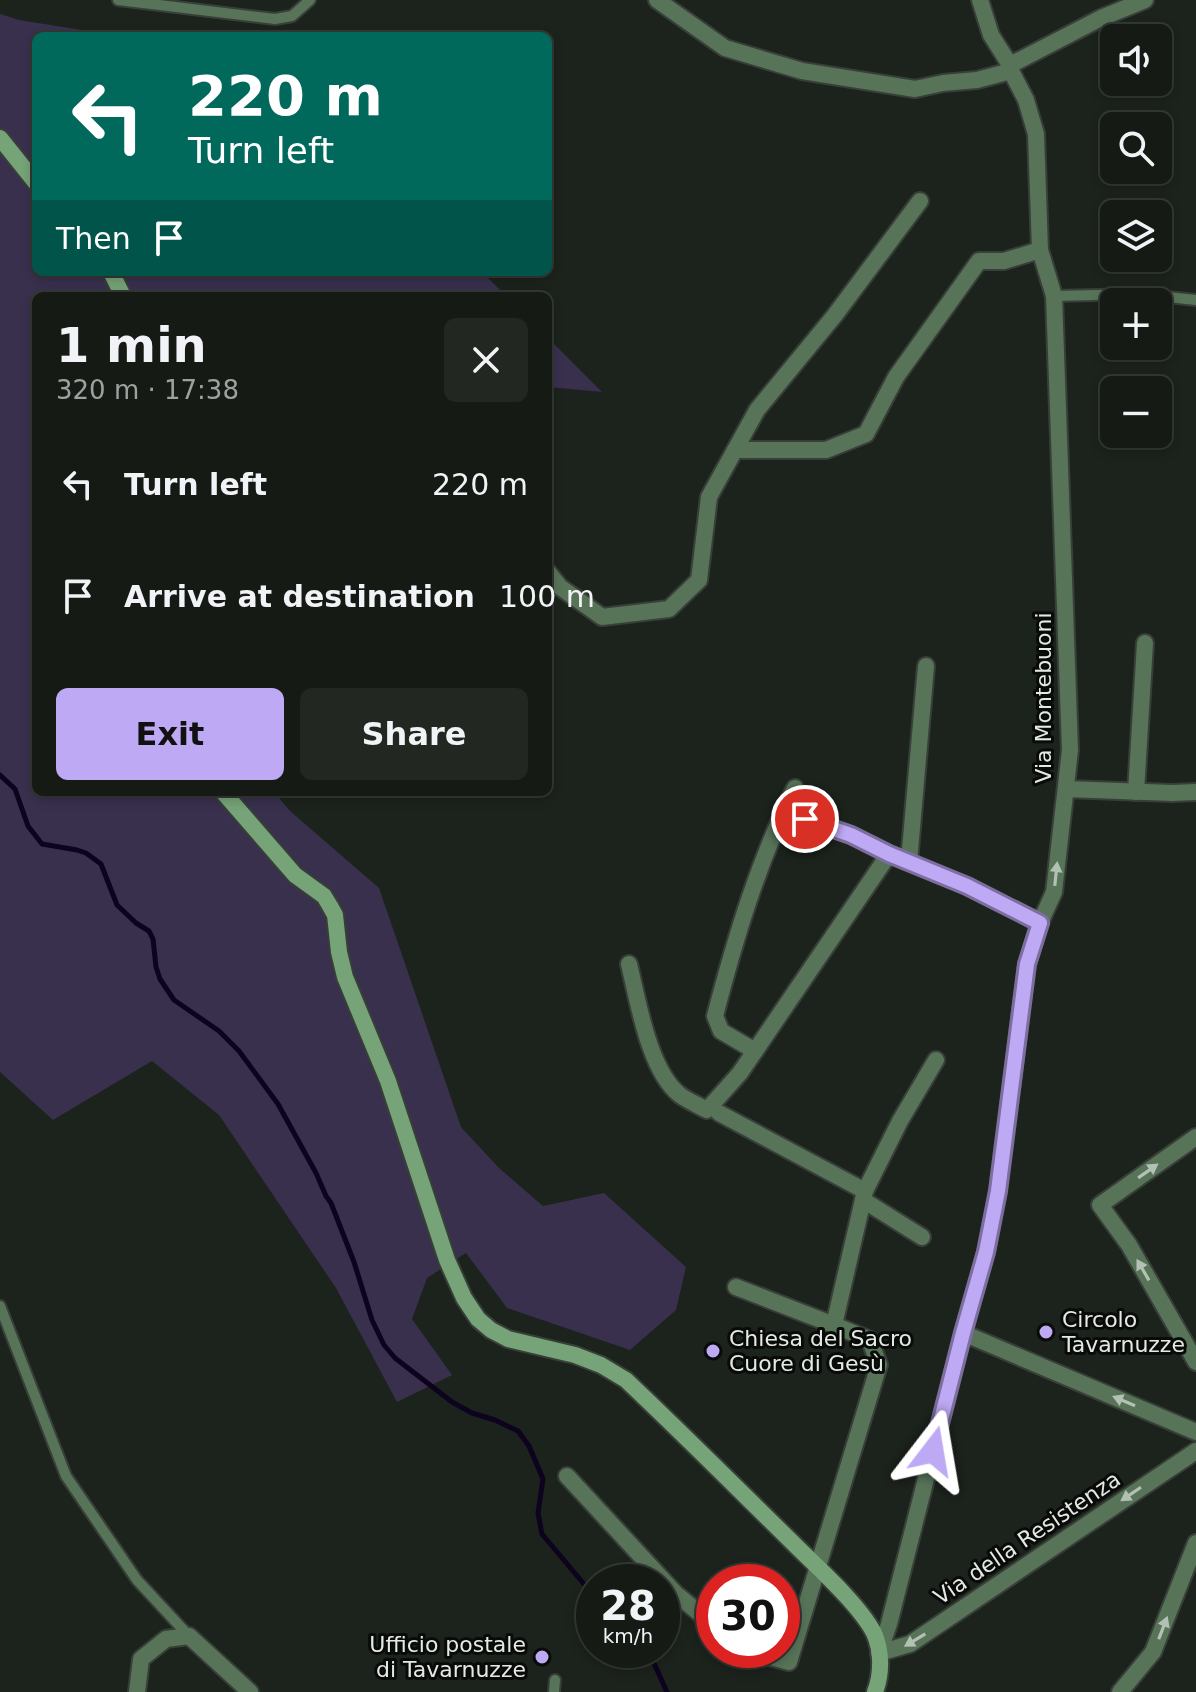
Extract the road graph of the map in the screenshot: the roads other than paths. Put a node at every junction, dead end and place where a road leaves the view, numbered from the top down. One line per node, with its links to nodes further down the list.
1 (118, 0): 2 (lane)
2 (310, 0)
3 (657, 0): 6 (street)
4 (980, 0): 6 (street, Via Montebuoni)
5 (1145, 0): 6 (street)
6 (1011, 68): 10 (street, Via Montebuoni)
7 (0, 138): 8 (main road)
8 (32, 178)
9 (920, 201): 13 (street)
10 (1040, 250): 11 (street, Via Montebuoni); 13 (street)
11 (1054, 296): 12 (lane); 18 (street, Via Montebuoni)
12 (1196, 300)
13 (735, 450): 14 (street)
14 (552, 577)
15 (1145, 643): 19 (street)
16 (926, 666): 24 (street)
17 (795, 788): 27 (street)
18 (1066, 789): 19 (street); 25 (street, Via Montebuoni, one-way to 18)
19 (1136, 792): 20 (street)
20 (1196, 792)
21 (226, 796): 42 (main road)
22 (805, 819): 23 (street)
23 (889, 854): 24 (street); 27 (street)
24 (909, 862): 25 (street)
25 (1040, 923): 36 (street, Via Montebuoni)
26 (629, 964): 27 (street)
27 (755, 1051)
28 (936, 1060): 31 (street)
29 (719, 1113): 31 (street)
30 (1196, 1137): 37 (street, one-way to 30)
31 (864, 1195): 32 (street); 35 (street)
32 (922, 1237)
33 (736, 1287): 35 (street)
34 (0, 1306): 45 (lane)
35 (834, 1325): 42 (street)
36 (963, 1333): 38 (street, one-way to 36); 46 (street, Via Montebuoni)
37 (1196, 1362)
38 (1196, 1432)
39 (1196, 1451): 46 (street, Via della Resistenza, one-way to 46)
40 (567, 1476): 43 (street)
41 (1196, 1543): 50 (street, one-way to 41)
42 (818, 1569): 44 (street); 46 (main road)
43 (696, 1610)
44 (800, 1627)
45 (189, 1636): 47 (street); 48 (street)
46 (879, 1653): 49 (main road, Via Montebuoni)
47 (137, 1692)
48 (250, 1692)
49 (875, 1692)
50 (1120, 1692)

